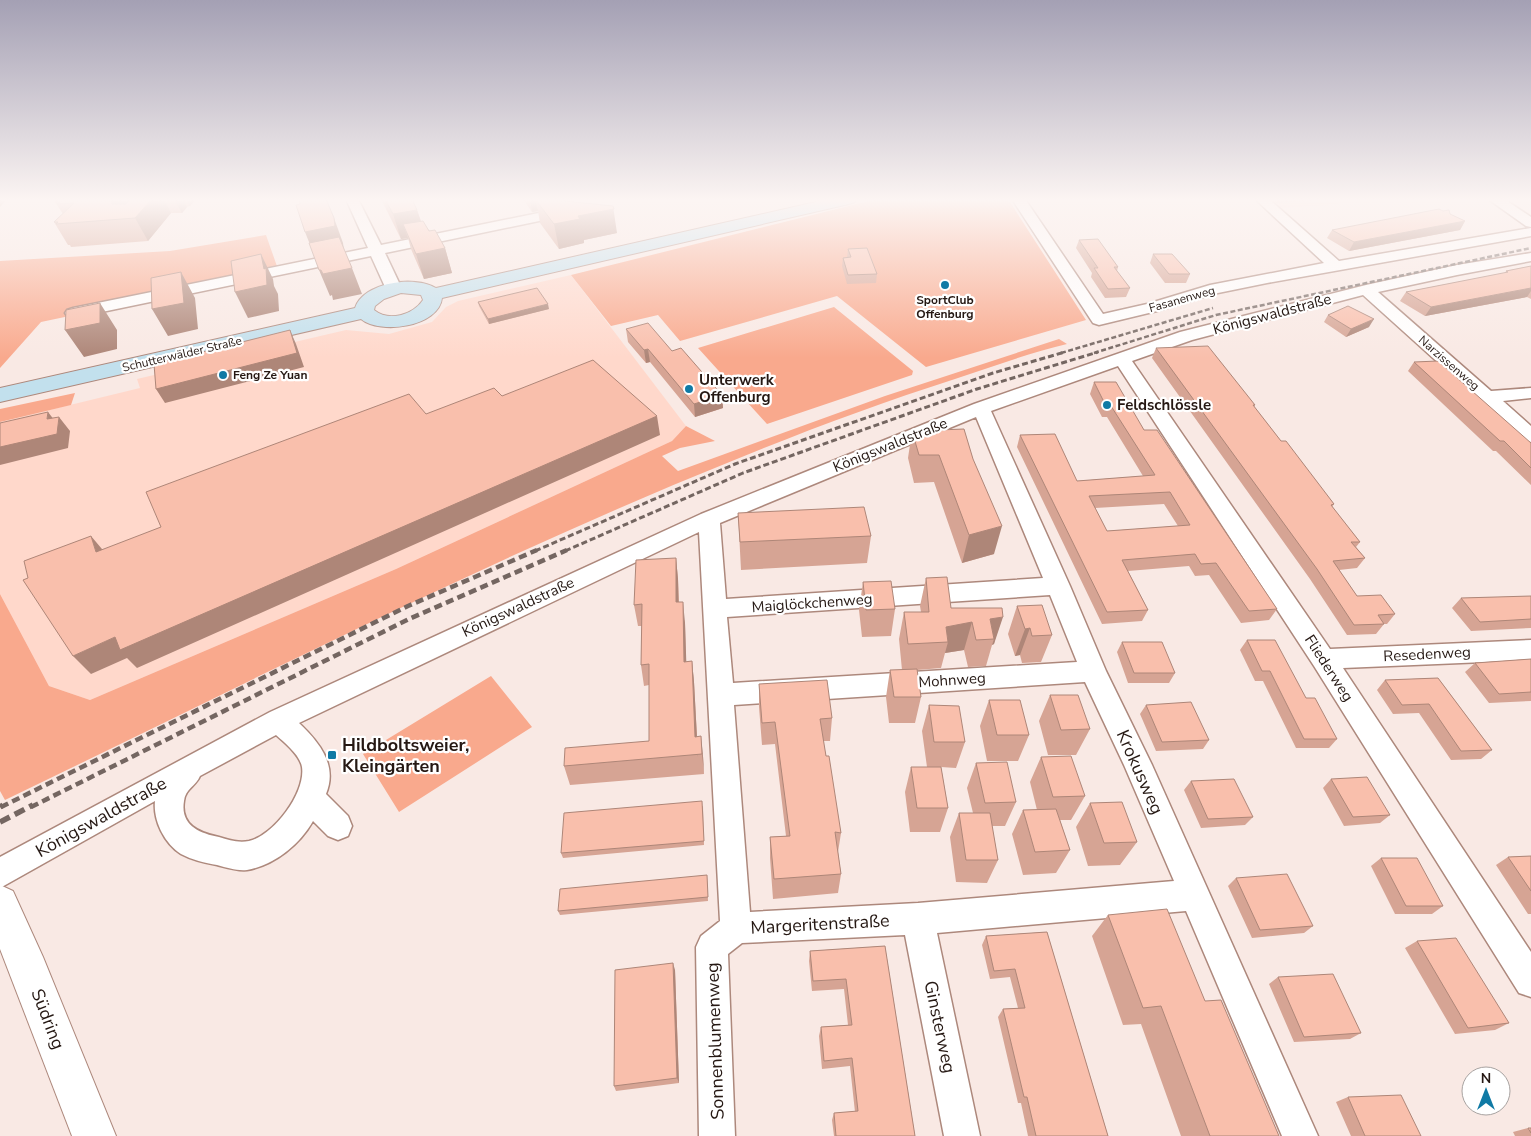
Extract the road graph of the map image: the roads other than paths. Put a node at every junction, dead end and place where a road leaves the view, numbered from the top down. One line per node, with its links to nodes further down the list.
1 (371, 252): 13 (street)
2 (376, 252): 9 (street)
3 (616, 252): 11 (main road)
4 (1058, 252): 8 (street, Fasanenweg)
5 (1320, 252): 8 (street)
6 (1416, 252): 8 (street, Fasanenweg)
7 (1531, 257): 10 (street, Königswaldstraße)
8 (1336, 266)
9 (394, 289): 11 (main road); 12 (main road)
10 (1366, 290): 14 (street, Königswaldstraße); 17 (street, Narzissenweg)
11 (432, 294): 12 (main road)
12 (365, 312): 16 (main road, Schutterwälder Straße)
13 (67, 314)
14 (1121, 358): 18 (street, Königswaldstraße); 24 (street, Fliederweg)
15 (1531, 393): 17 (street)
16 (0, 395)
17 (1487, 396): 19 (street, Narzissenweg)
18 (981, 408): 20 (street, Königswaldstraße); 21 (street, Krokusweg)
19 (1531, 436)
20 (709, 518): 22 (street, Margeritenstraße); 27 (street, Königswaldstraße)
21 (1059, 586): 22 (street, Maiglöckchenweg); 25 (street, Krokusweg)
22 (715, 609): 26 (street, Margeritenstraße)
23 (1531, 650): 24 (street, Resedenweg)
24 (1323, 659): 36 (street, Fliederweg)
25 (1093, 671): 26 (street, Mohnweg); 32 (street, Krokusweg)
26 (720, 695): 35 (street, Margeritenstraße)
27 (278, 720): 28 (street, Königswaldstraße); 29 (street, Königswaldstraße)
28 (202, 762): 29 (street, Königswaldstraße); 31 (street, Königswaldstraße)
29 (310, 798): 30 (street)
30 (338, 826)
31 (0, 873)
32 (1193, 895): 34 (street, Margeritenstraße); 40 (street, Krokusweg)
33 (0, 904): 37 (street, Südring)
34 (918, 919): 35 (street, Margeritenstraße); 39 (street, Ginsterweg)
35 (736, 928): 38 (street, Sonnenblumenweg)
36 (1531, 981)
37 (94, 1136)
38 (717, 1136)
39 (962, 1136)
40 (1300, 1136)

